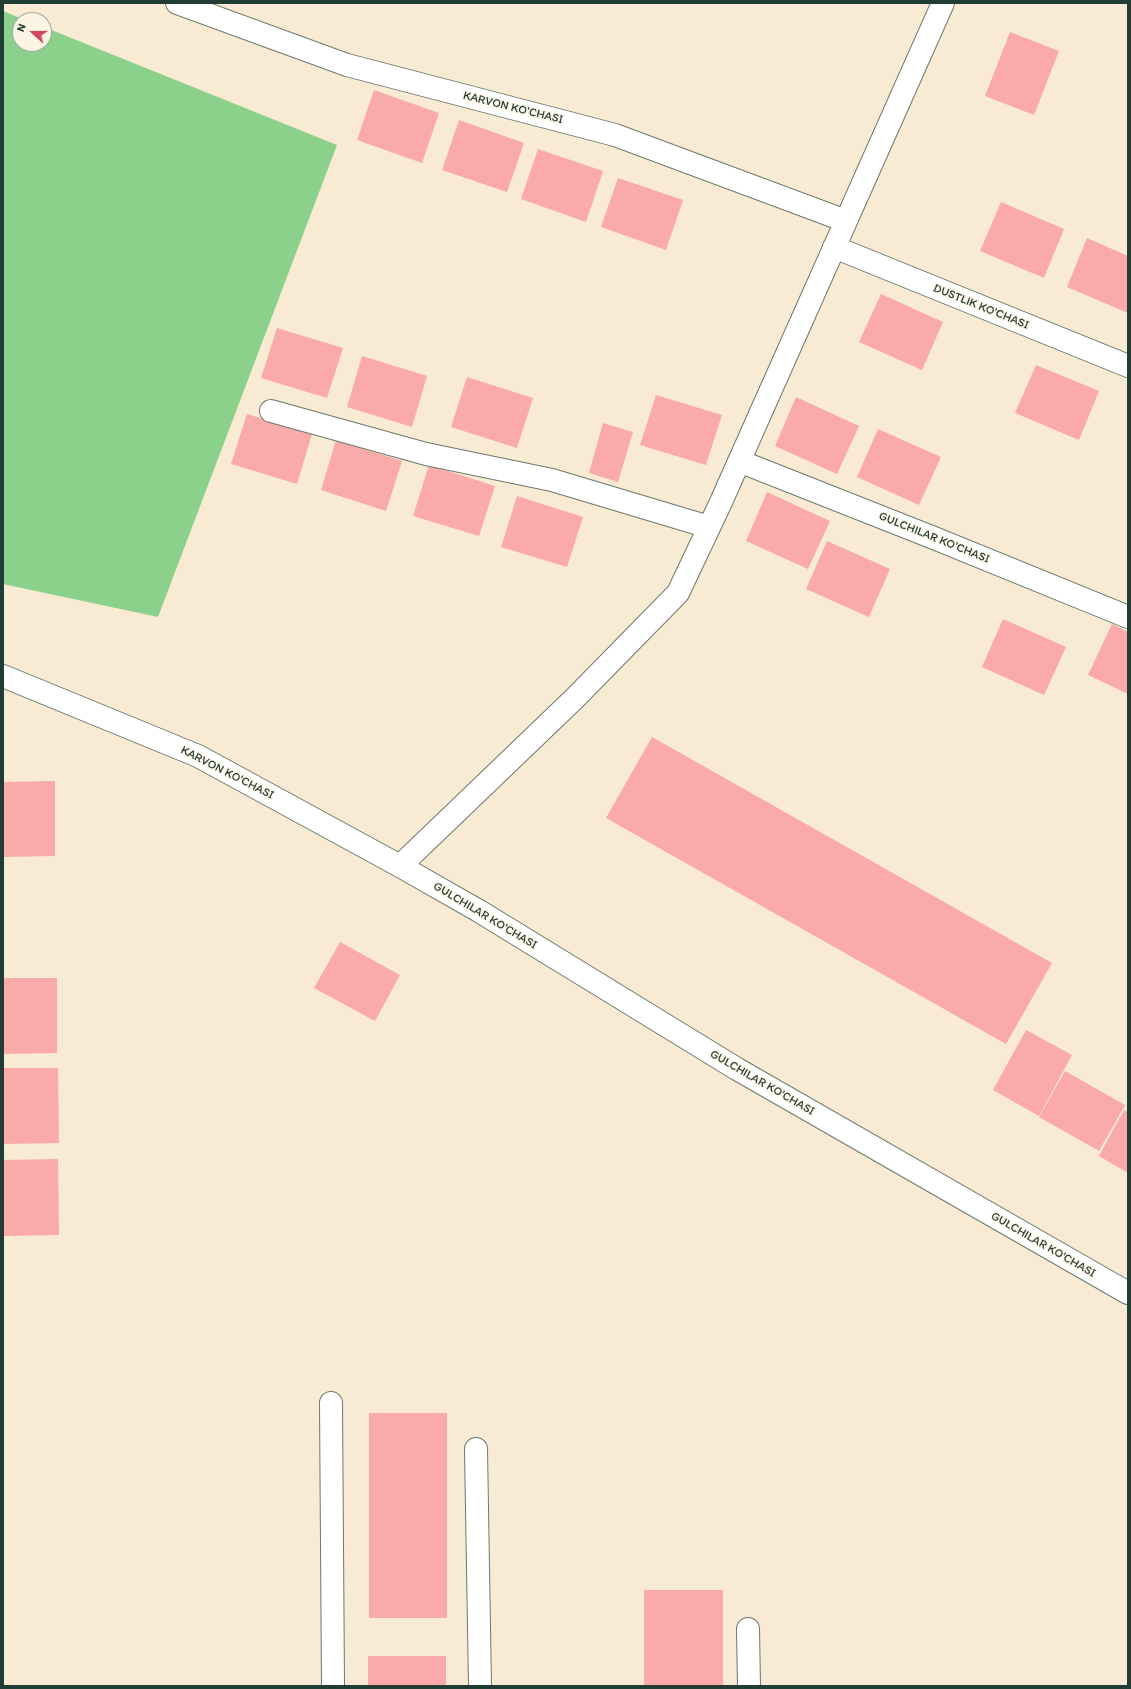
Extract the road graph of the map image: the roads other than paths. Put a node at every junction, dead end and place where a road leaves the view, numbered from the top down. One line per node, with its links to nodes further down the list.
1 (177, 3): 3 (street, KARVON KO'CHASI)
2 (943, 3): 3 (street)
3 (846, 221): 4 (street)
4 (834, 247): 5 (street, DUSTLIK KO'CHASI); 7 (street)
5 (1128, 366)
6 (271, 411): 8 (street)
7 (739, 461): 8 (street); 9 (street, GULCHILAR KO'CHASI)
8 (709, 527): 11 (street)
9 (1128, 617)
10 (3, 676): 11 (street, KARVON KO'CHASI)
11 (400, 866): 12 (street, GULCHILAR KO'CHASI)
12 (1128, 1293)
13 (331, 1403): 16 (street)
14 (476, 1449): 17 (street)
15 (748, 1629): 18 (street)
16 (333, 1686)
17 (480, 1686)
18 (749, 1686)

